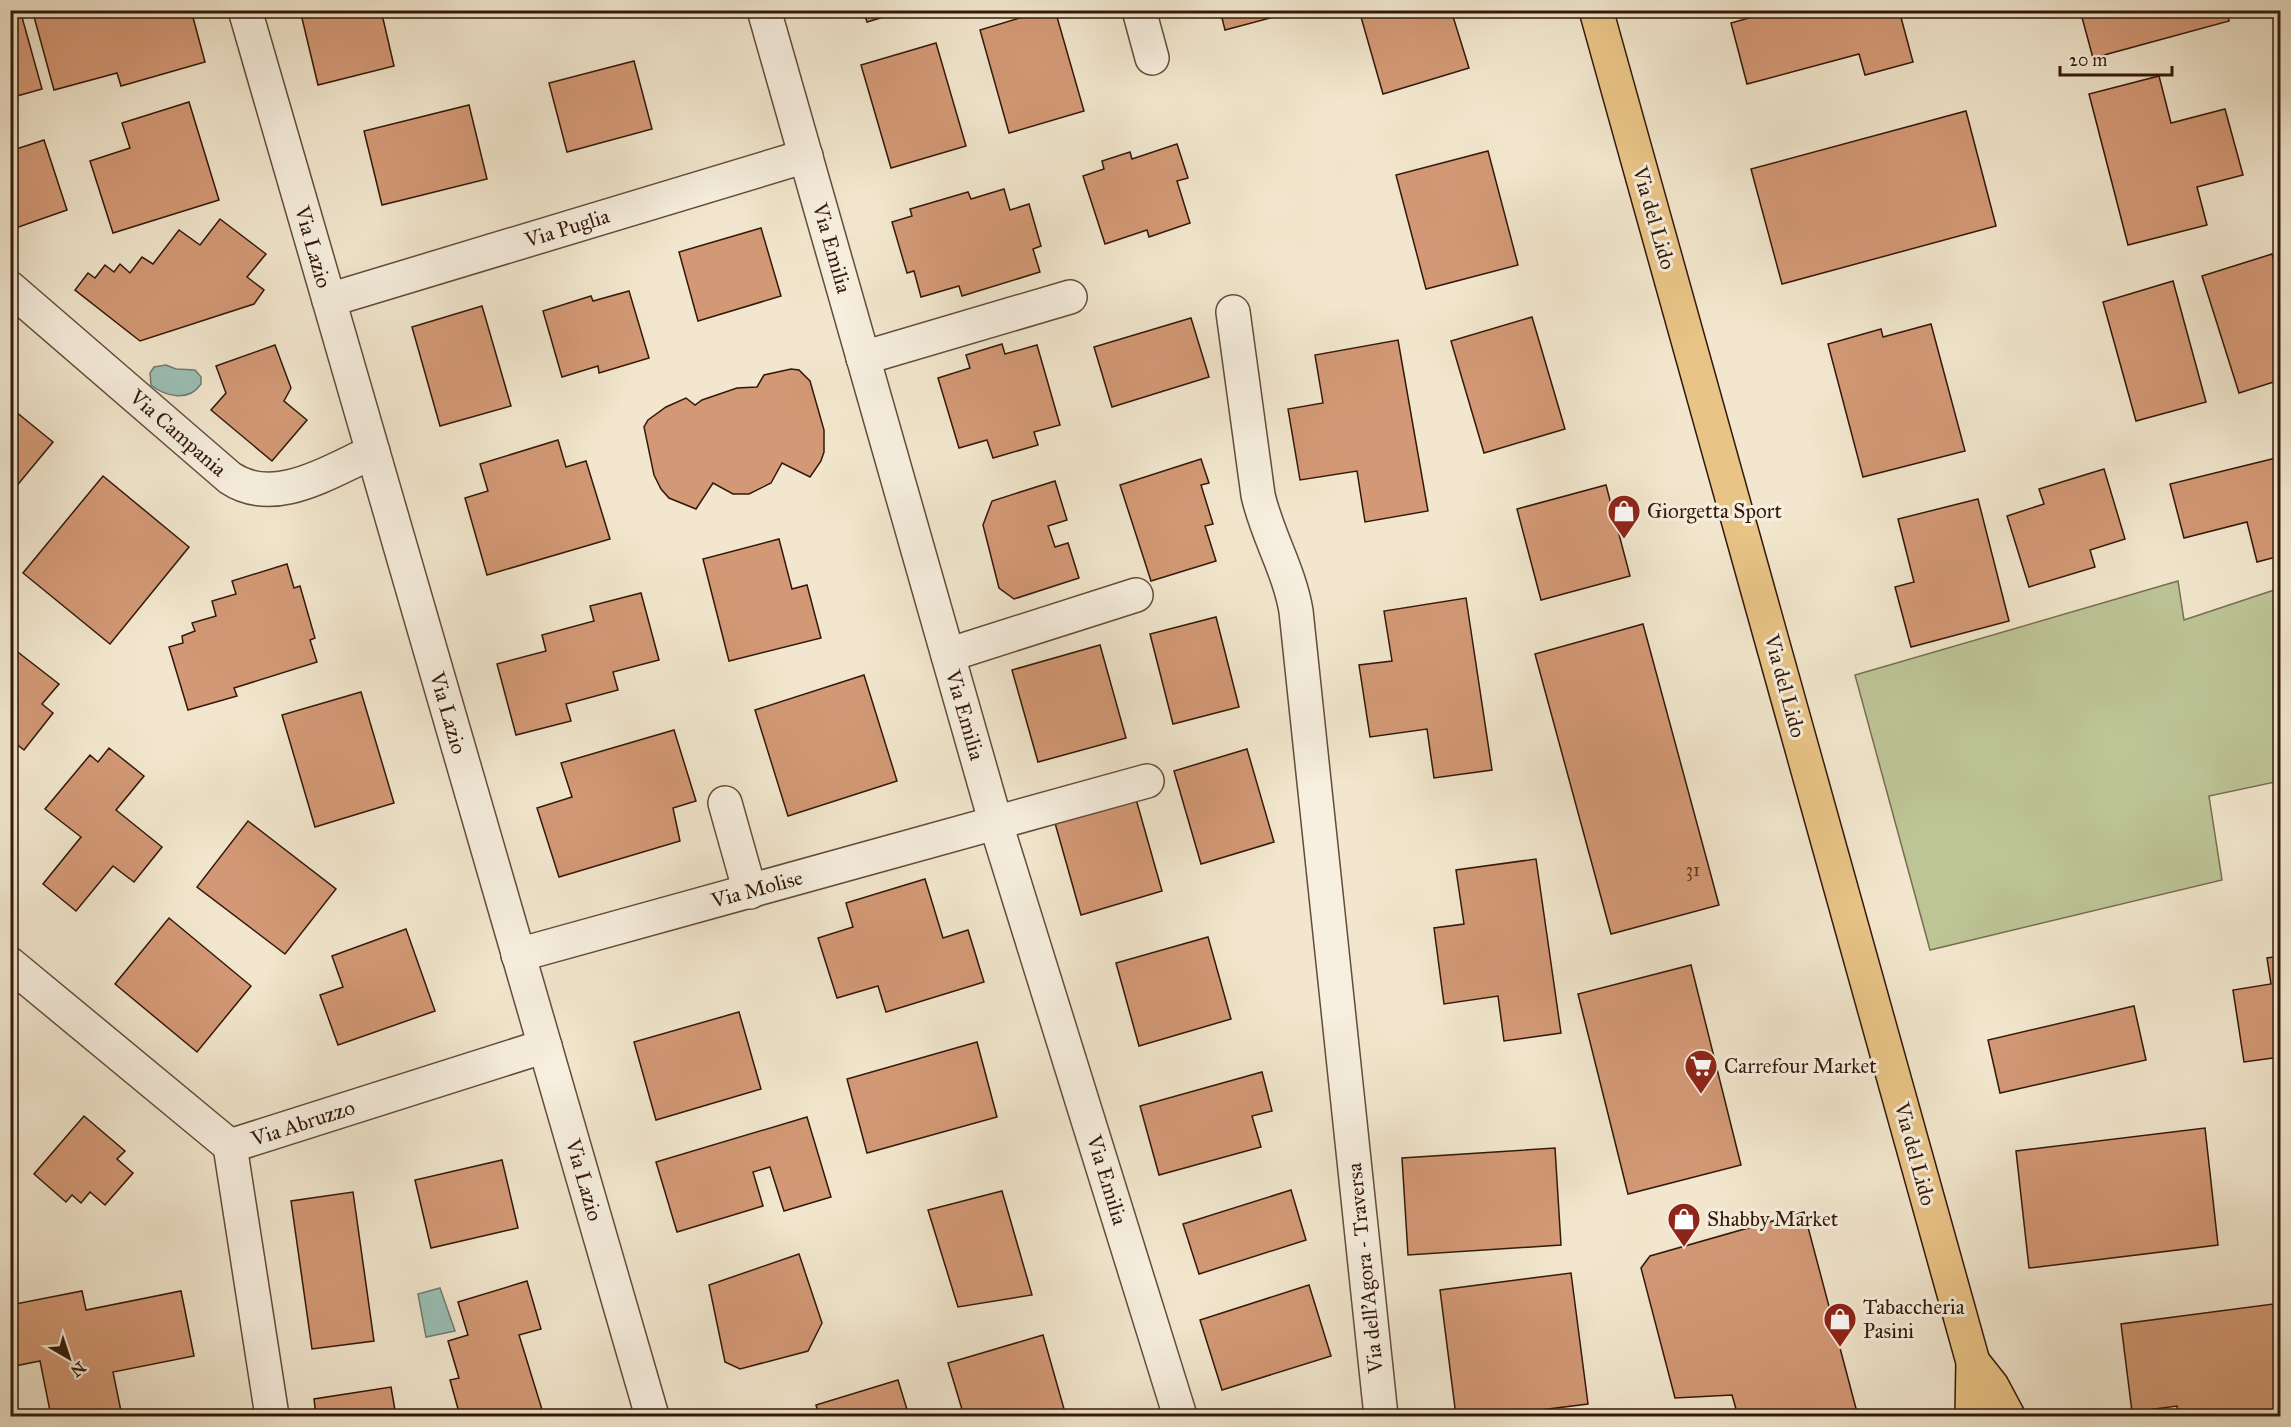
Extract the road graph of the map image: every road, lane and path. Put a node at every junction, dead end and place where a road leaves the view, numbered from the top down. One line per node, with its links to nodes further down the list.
1 (245, 10): 9 (street, Via Lazio)
2 (764, 10): 6 (street, Via Emilia)
3 (1139, 10): 5 (street)
4 (1596, 10): 23 (main road, Via del Lido)
5 (1152, 58)
6 (806, 156): 9 (street, Via Puglia); 11 (street, Via Emilia)
7 (10, 288): 12 (street, Via Campania)
8 (1070, 297): 11 (street)
9 (329, 300): 12 (street, Via Lazio)
10 (1233, 312): 27 (street, Via dell'Agora - Traversa)
11 (863, 358): 14 (street, Via Emilia)
12 (373, 452): 19 (street, Via Lazio)
13 (1136, 595): 14 (street)
14 (948, 655): 17 (street, Via Emilia)
15 (1147, 781): 17 (street, Via Molise)
16 (725, 803): 18 (street)
17 (996, 824): 18 (street, Via Molise); 26 (street, Via Emilia)
18 (750, 892): 19 (street, Via Molise)
19 (518, 955): 21 (street, Via Lazio)
20 (10, 963): 22 (street, Via Abruzzo)
21 (545, 1046): 22 (street, Via Abruzzo); 25 (street, Via Lazio)
22 (230, 1146): 24 (street)
23 (1982, 1374): 28 (main road, Via del Lido); 29 (main road, Via del Lido); 30 (street)
24 (272, 1416)
25 (652, 1416)
26 (1180, 1416)
27 (1382, 1416)
28 (1972, 1416)
29 (2008, 1416)
30 (2022, 1416)

